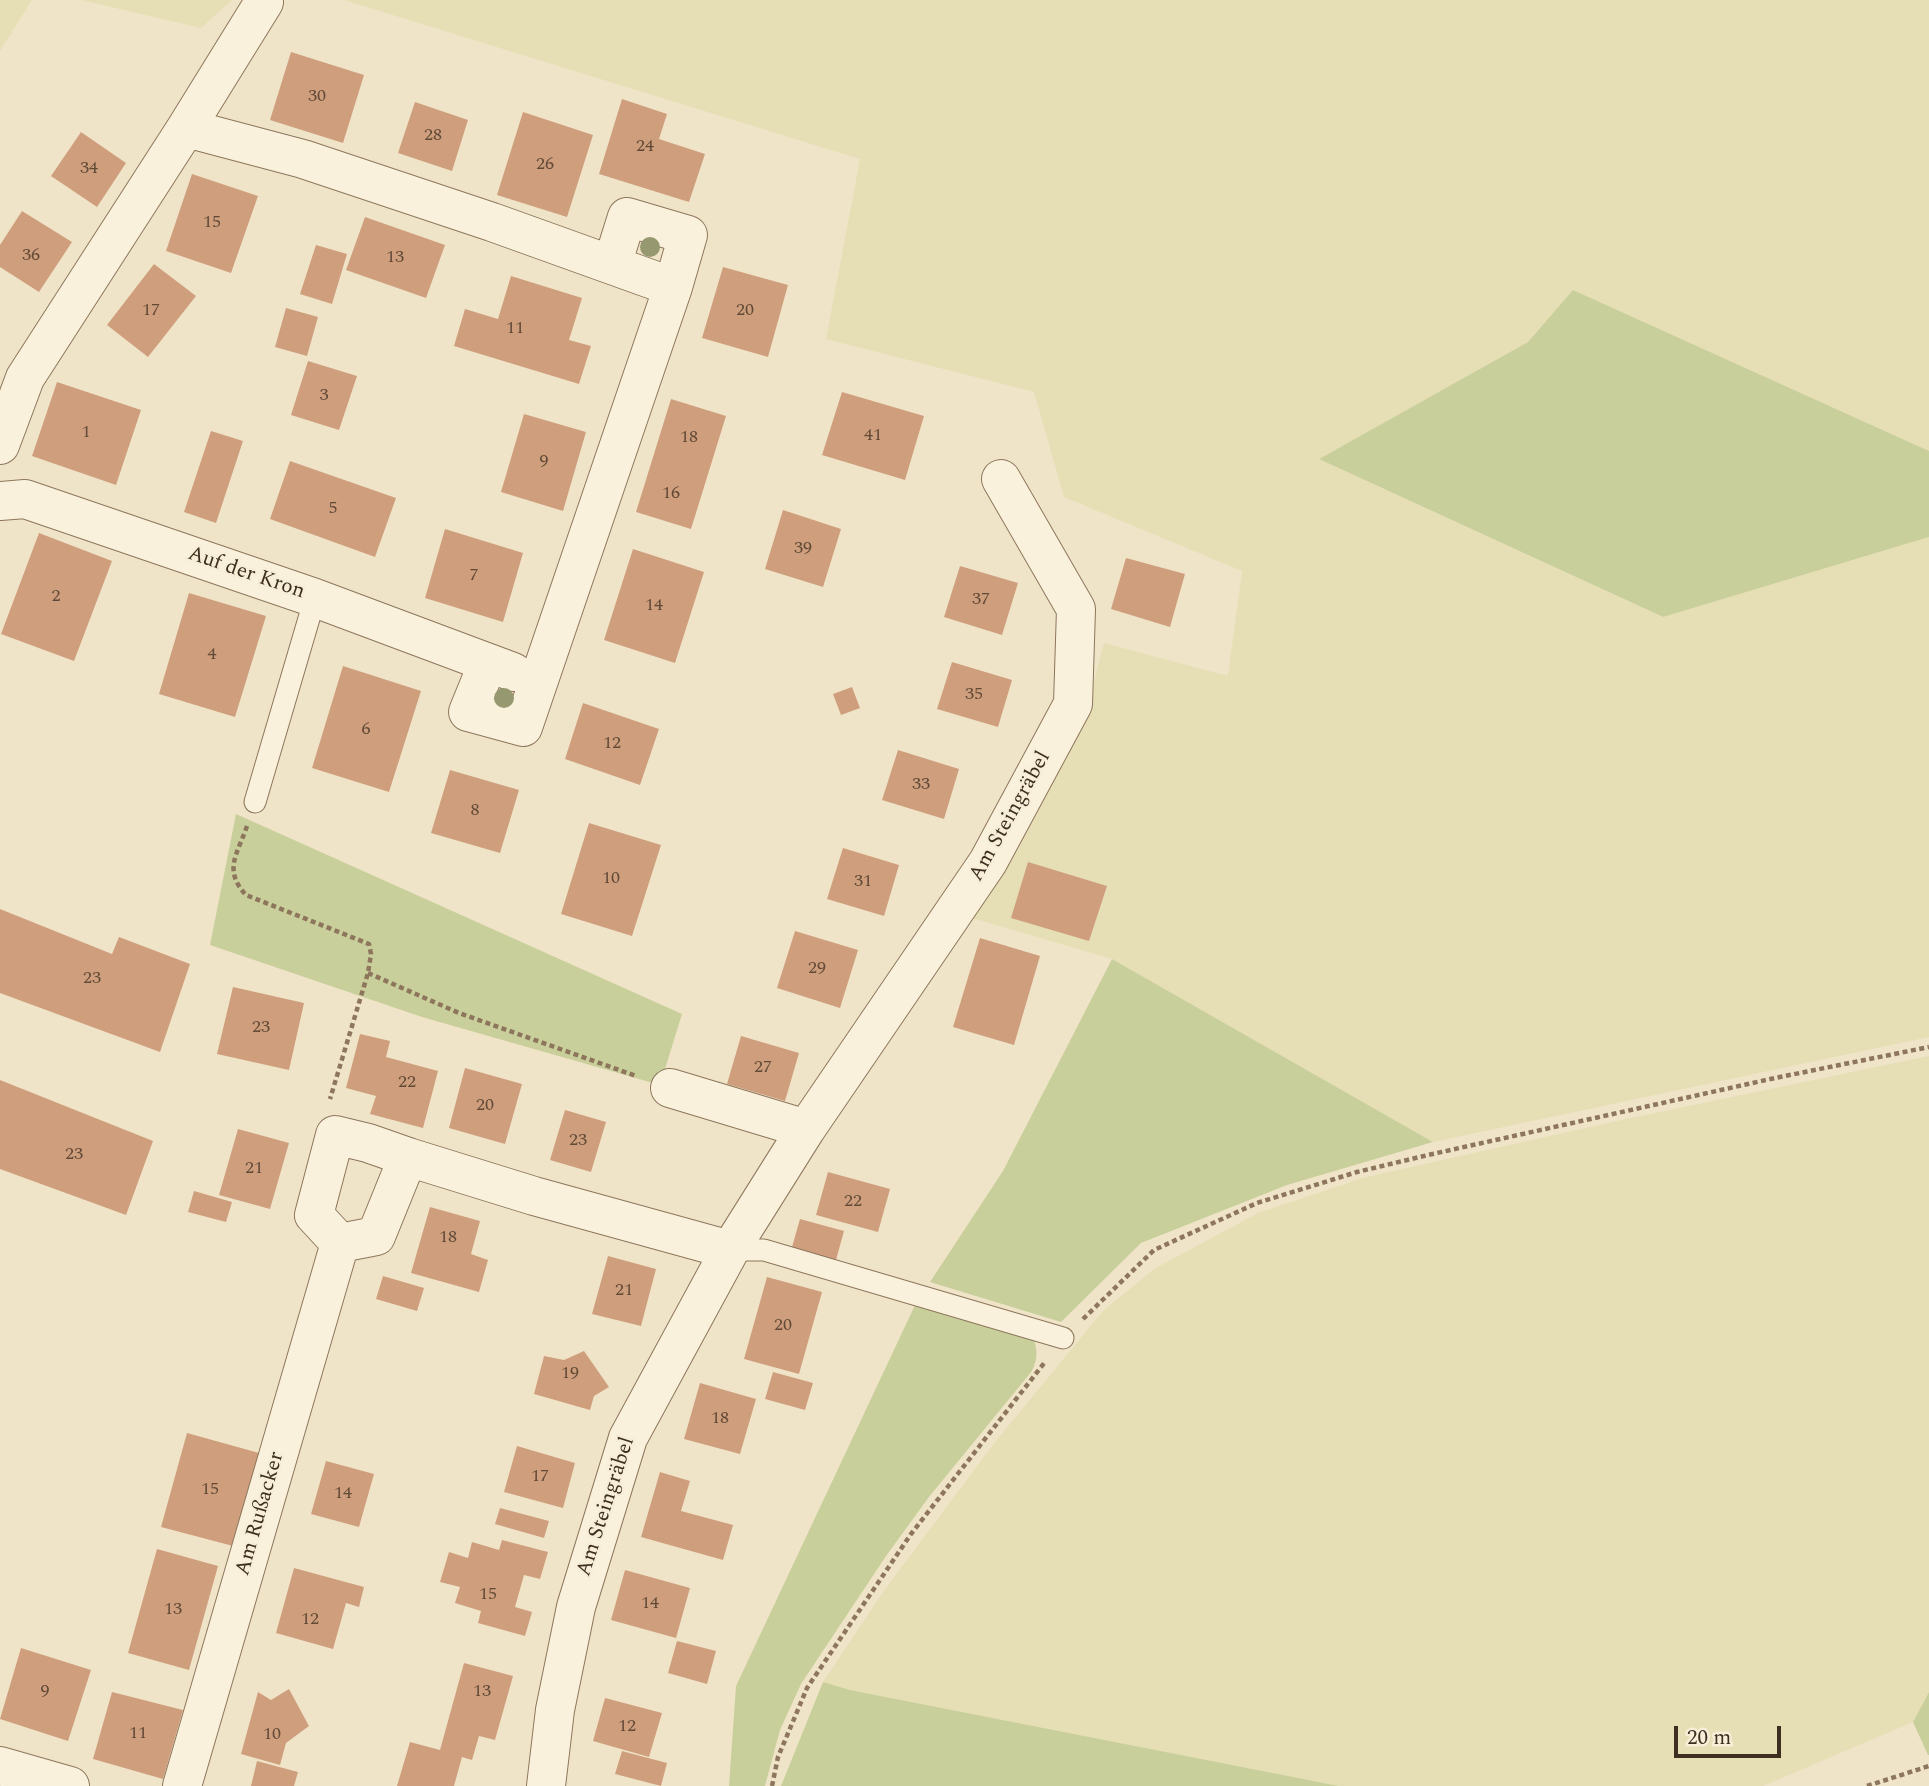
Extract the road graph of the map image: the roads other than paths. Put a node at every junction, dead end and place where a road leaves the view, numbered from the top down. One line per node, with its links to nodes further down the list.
1 (264, 2): 2 (street)
2 (186, 128): 3 (street); 5 (street)
3 (612, 265): 4 (street); 4 (street)
4 (673, 287): 10 (street)
5 (0, 445)
6 (1002, 479): 13 (street, Am Steingräbel)
7 (0, 501): 8 (street, Auf der Kron)
8 (314, 598): 9 (street, Auf der Kron); 11 (lane)
9 (488, 663): 10 (street, Auf der Kron); 10 (street)
10 (538, 681)
11 (255, 802)
12 (670, 1088): 13 (street)
13 (806, 1129): 16 (street, Am Steingräbel)
14 (408, 1157): 15 (street); 15 (street); 16 (street)
15 (340, 1243): 20 (street, Am Rußacker)
16 (730, 1250): 17 (lane); 21 (street, Am Steingräbel)
17 (1063, 1338)
18 (0, 1766): 19 (street)
19 (70, 1786)
20 (182, 1786)
21 (546, 1786)

